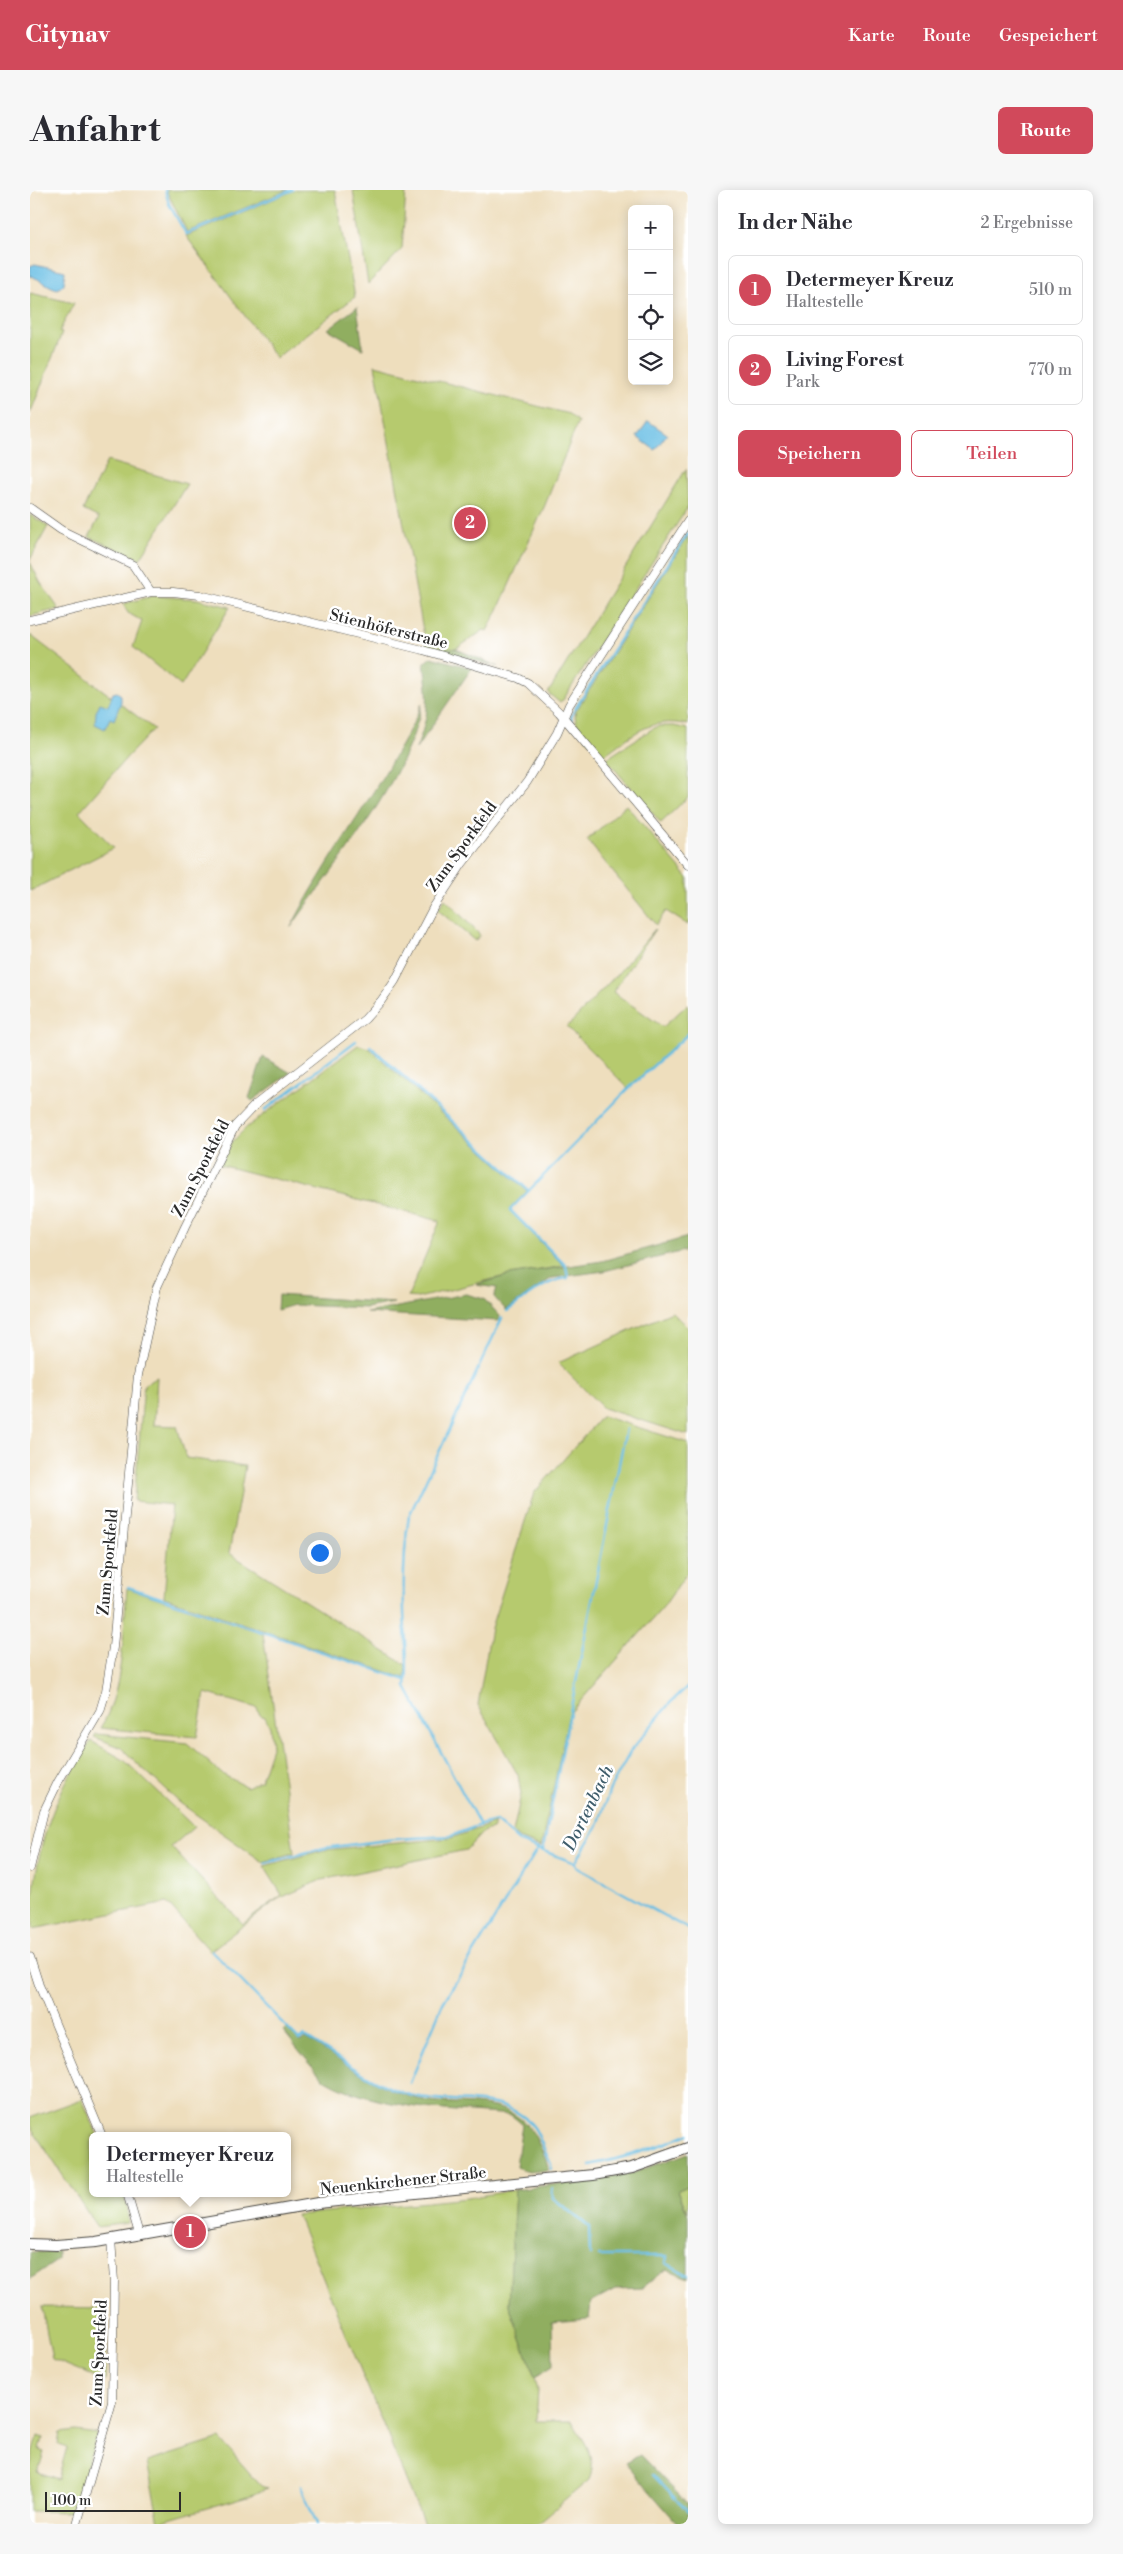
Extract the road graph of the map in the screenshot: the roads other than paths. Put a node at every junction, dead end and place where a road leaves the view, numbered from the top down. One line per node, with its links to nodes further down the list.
1 (30, 508): 3 (street)
2 (688, 521): 5 (street, Zum Sporkfeld)
3 (151, 592): 4 (street, Stienhöferstraße); 5 (street, Stienhöferstraße)
4 (30, 620)
5 (563, 720): 6 (street, Stienhöferstraße); 7 (street, Zum Sporkfeld)
6 (688, 865)
7 (30, 1868)
8 (30, 1957): 9 (street)
9 (100, 2132)
10 (688, 2148): 12 (street, Neuenkirchener Straße)
11 (128, 2197): 12 (street)
12 (139, 2234): 13 (street, Neuenkirchener Straße)
13 (111, 2239): 14 (street, Neuenkirchener Straße); 15 (street, Zum Sporkfeld)
14 (30, 2244)
15 (77, 2524)

